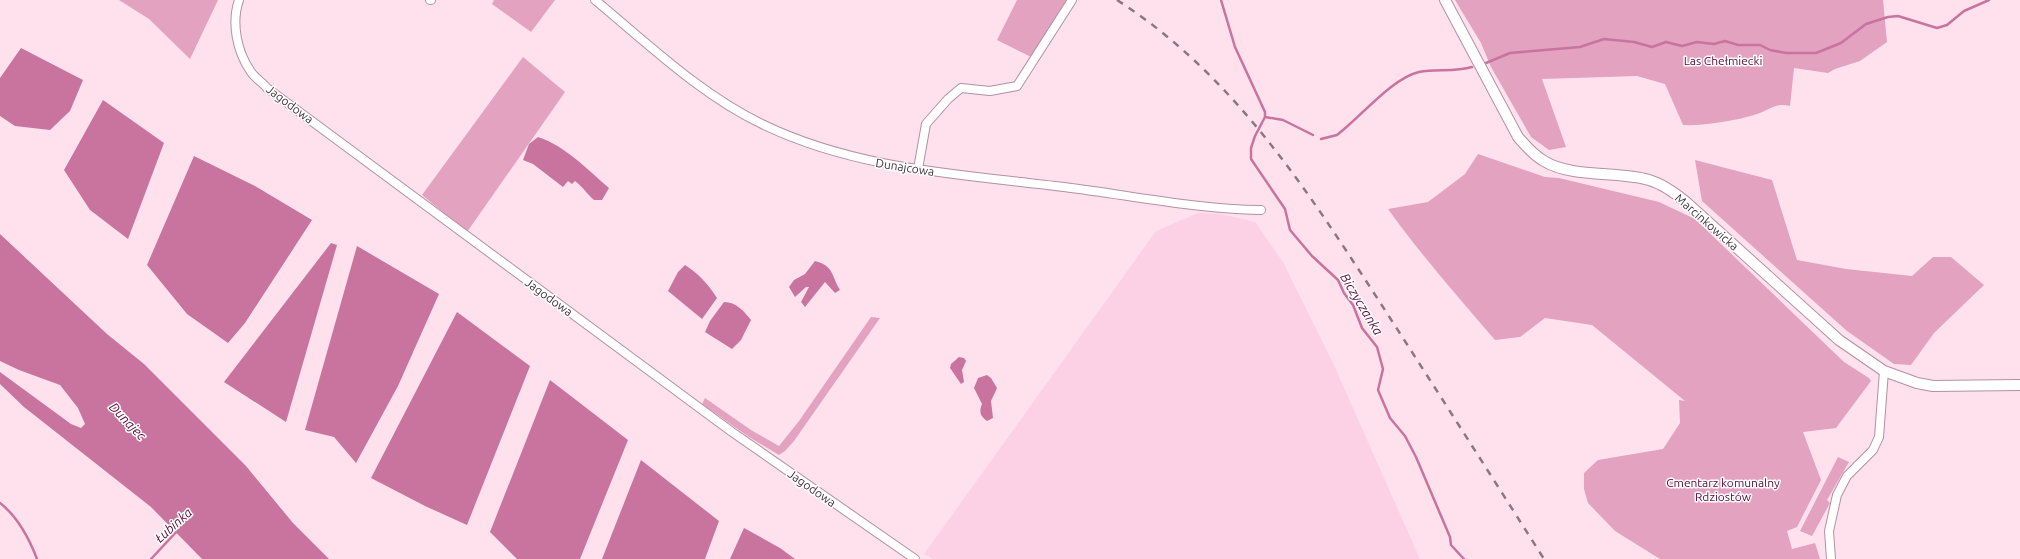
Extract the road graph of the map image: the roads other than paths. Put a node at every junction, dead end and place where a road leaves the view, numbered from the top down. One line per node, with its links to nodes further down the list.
1 (239, 0): 9 (street, Jagodowa)
2 (594, 0): 5 (street, Dunajcowa)
3 (1072, 0): 5 (street)
4 (1445, 0): 7 (street, Marcinkowicka)
5 (918, 169): 6 (street, Dunajcowa)
6 (1261, 210)
7 (1884, 371): 8 (street, Marcinkowicka); 10 (street)
8 (2020, 385)
9 (915, 559)
10 (1831, 559)

